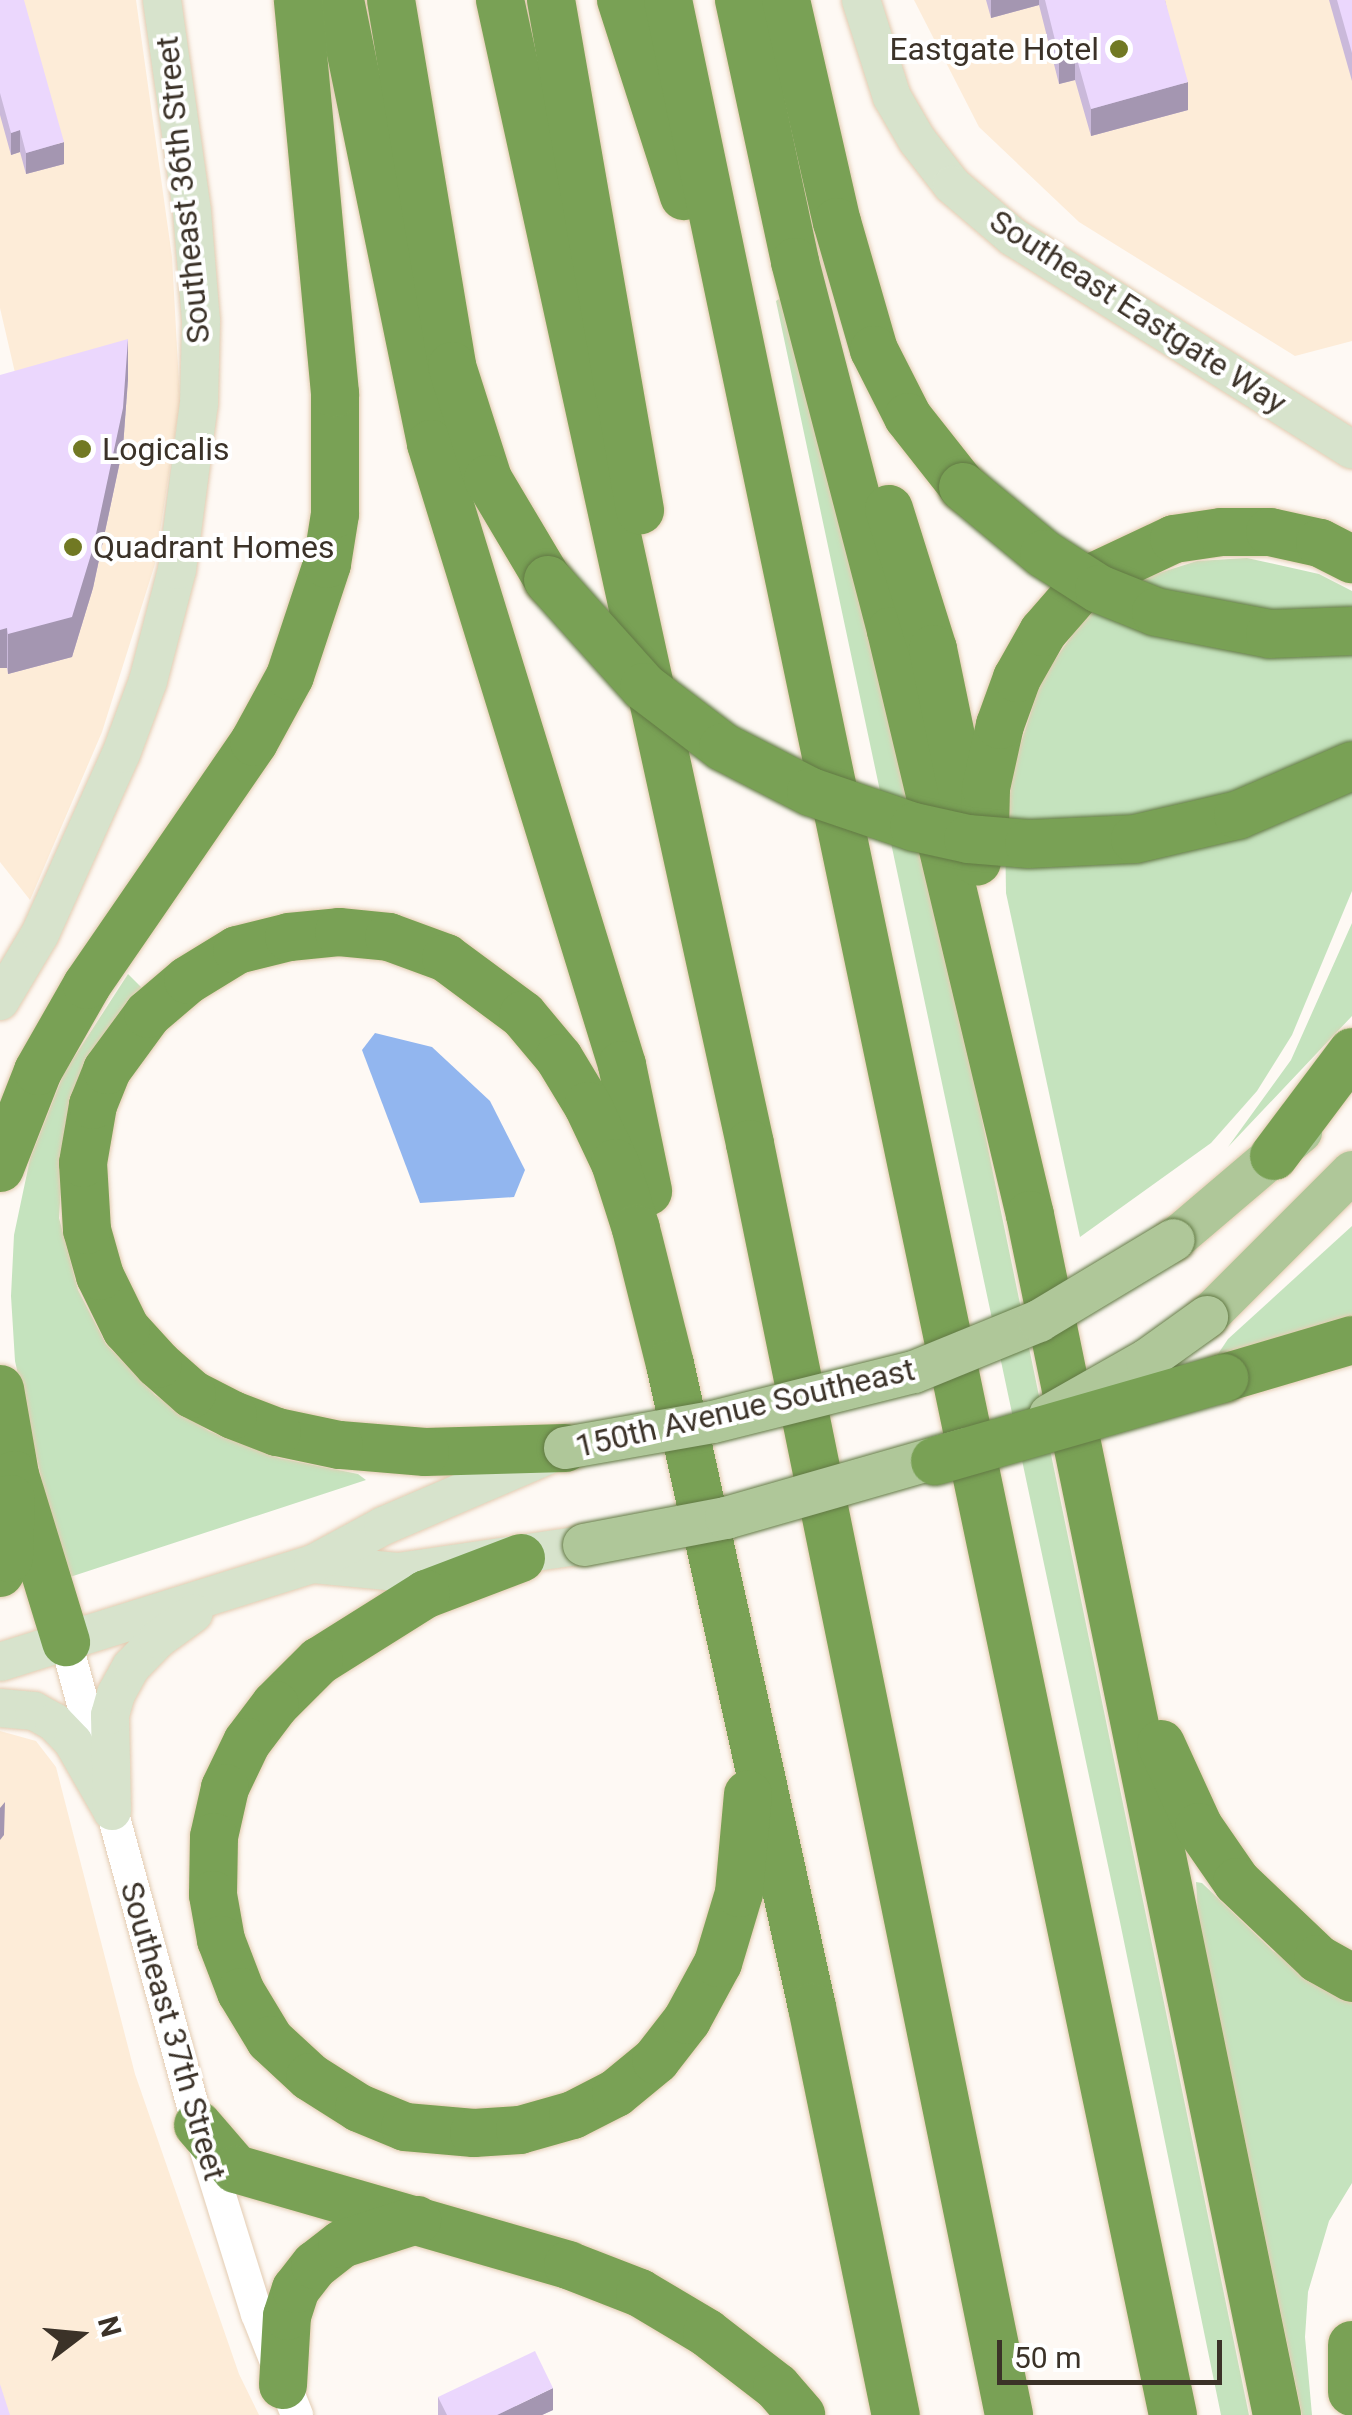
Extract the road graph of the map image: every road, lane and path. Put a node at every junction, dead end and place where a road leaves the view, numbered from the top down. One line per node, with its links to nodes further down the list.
1 (162, 0): 18 (main road, Southeast 36th Street)
2 (298, 0): 23 (highway)
3 (340, 0): 27 (highway)
4 (391, 0): 16 (highway, bridge)
5 (500, 0): 21 (highway)
6 (551, 0): 21 (highway)
7 (621, 0): 12 (highway)
8 (668, 0): 12 (highway)
9 (786, 0): 15 (highway, bridge)
10 (861, 0): 13 (main road, Southeast Eastgate Way)
11 (739, 1): 17 (highway); 25 (highway)
12 (729, 300): 54 (highway)
13 (1352, 450)
14 (1352, 558): 17 (highway)
15 (1352, 631)
16 (1352, 766)
17 (988, 913): 25 (highway)
18 (0, 1001)
19 (1352, 1052): 22 (highway)
20 (1352, 1084): 22 (main road, 150th Avenue Southeast)
21 (750, 1144): 53 (highway)
22 (1274, 1156): 29 (main road, 150th Avenue Southeast, bridge)
23 (0, 1168)
24 (1352, 1172): 30 (main road, 150th Avenue Southeast, bridge)
25 (1030, 1215): 36 (highway)
26 (1352, 1340): 30 (highway, bridge)
27 (670, 1364): 29 (highway); 40 (highway)
28 (0, 1389): 31 (highway)
29 (565, 1448): 34 (main road, 150th Avenue Southeast)
30 (936, 1461): 32 (main road, 150th Avenue Southeast, bridge)
31 (16, 1476): 35 (highway); 38 (highway)
32 (584, 1545): 33 (main road, 150th Avenue Southeast)
33 (521, 1558): 34 (main road, 150th Avenue Southeast); 40 (highway)
34 (313, 1564): 37 (main road, 150th Avenue Southeast)
35 (0, 1573)
36 (1106, 1574): 43 (highway); 55 (highway)
37 (220, 1594): 38 (main road, 150th Avenue Southeast); 42 (main road)
38 (66, 1642): 39 (main road, 150th Avenue Southeast); 42 (street, Southeast 37th Street)
39 (0, 1662)
40 (740, 1696): 52 (highway)
41 (0, 1708): 42 (main road)
42 (112, 1811): 46 (street, Southeast 37th Street)
43 (1237, 1882): 44 (highway); 45 (highway)
44 (1352, 1948)
45 (1352, 1978)
46 (198, 2125): 47 (highway); 50 (street, Southeast 37th Street)
47 (416, 2220): 50 (highway); 51 (highway)
48 (1352, 2346): 49 (highway)
49 (1352, 2392)
50 (290, 2400)
51 (801, 2415)
52 (896, 2415)
53 (1009, 2415)
54 (1173, 2415)
55 (1277, 2415)

